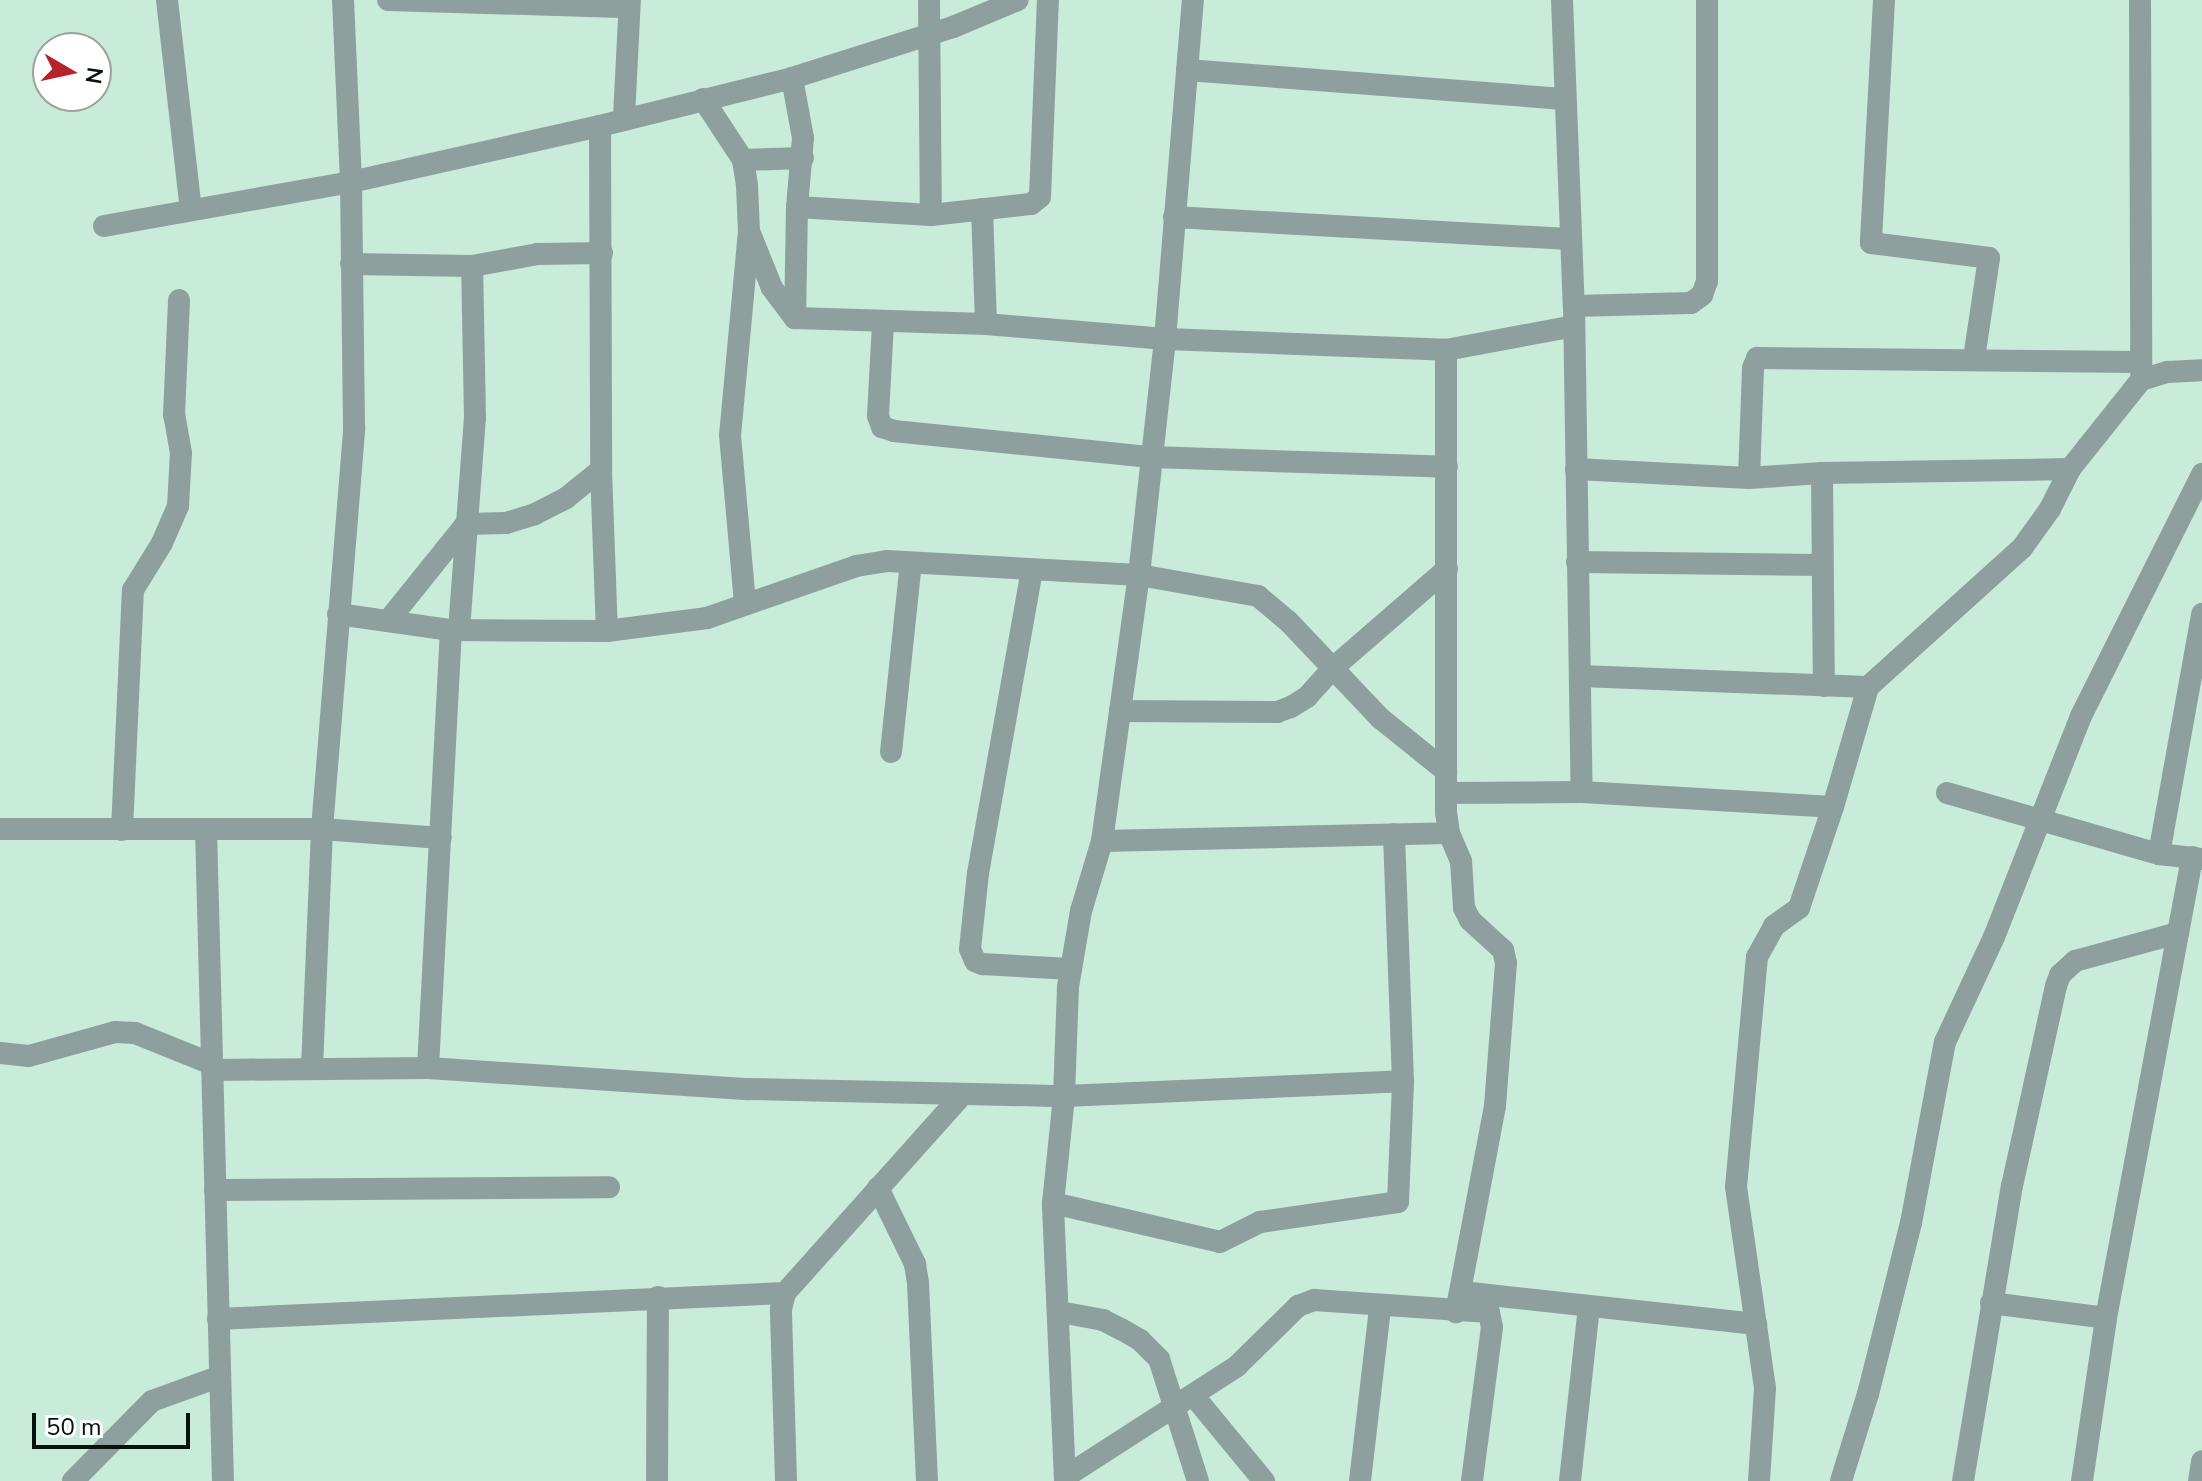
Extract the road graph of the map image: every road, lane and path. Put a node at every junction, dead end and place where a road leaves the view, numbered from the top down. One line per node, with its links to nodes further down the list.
1 (167, 0): 25 (street)
2 (343, 0): 22 (street)
3 (388, 0): 12 (street)
4 (929, 0): 13 (street)
5 (1018, 0): 13 (street)
6 (1048, 0): 24 (street)
7 (1193, 0): 14 (street)
8 (1562, 0): 17 (street)
9 (1707, 0): 35 (street)
10 (1884, 0): 41 (street)
11 (2140, 0): 43 (street)
12 (630, 4): 18 (street)
13 (927, 34): 15 (street); 26 (street)
14 (1187, 70): 17 (street); 27 (street)
15 (792, 78): 16 (street); 20 (street)
16 (703, 99): 18 (street); 21 (street)
17 (1564, 99): 30 (street)
18 (624, 117): 19 (street)
19 (600, 126): 22 (street); 31 (street)
20 (803, 158): 21 (street); 23 (street)
21 (743, 160): 29 (street)
22 (351, 182): 25 (street); 32 (street)
23 (797, 207): 26 (street); 36 (street)
24 (982, 209): 26 (street); 38 (street)
25 (191, 210): 28 (street)
26 (931, 215)
27 (1174, 217): 30 (street); 39 (street)
28 (104, 226)
29 (749, 231): 36 (street); 59 (street)
30 (1569, 239): 35 (street)
31 (602, 253): 33 (street); 48 (street)
32 (351, 264): 33 (street); 60 (street)
33 (472, 266): 52 (street)
34 (179, 300): 81 (street)
35 (1574, 316): 40 (street); 46 (street)
36 (795, 318): 37 (street)
37 (883, 323): 38 (street); 44 (street)
38 (986, 324): 39 (street)
39 (1165, 339): 40 (street); 44 (street)
40 (1446, 350): 45 (street)
41 (1974, 358): 43 (street); 51 (street)
42 (2202, 370): 43 (street)
43 (2141, 371): 47 (street)
44 (1151, 457): 45 (street); 58 (street)
45 (1447, 467): 56 (street)
46 (1576, 469): 51 (street); 53 (street)
47 (2070, 469): 49 (street); 68 (street)
48 (601, 470): 52 (street); 64 (street)
49 (1822, 473): 51 (street); 55 (street)
50 (2202, 474): 77 (street)
51 (1749, 478)
52 (466, 524): 62 (street); 63 (street)
53 (1577, 562): 55 (street); 66 (street)
54 (911, 563): 57 (street); 59 (street); 72 (street)
55 (1822, 565): 67 (street)
56 (1447, 569): 65 (street); 73 (street)
57 (1032, 570): 58 (street); 89 (street)
58 (1139, 575): 65 (street); 69 (street)
59 (745, 604): 64 (street)
60 (338, 614): 62 (street); 80 (street)
61 (2202, 614): 70 (street)
62 (388, 621): 63 (street)
63 (455, 630): 64 (street); 84 (street)
64 (607, 631)
65 (1333, 668): 69 (street); 73 (street)
66 (1580, 676): 67 (street); 74 (street)
67 (1824, 686): 68 (street)
68 (1868, 687): 76 (street)
69 (1120, 711): 85 (street)
70 (2179, 738): 71 (street); 86 (street)
71 (2202, 742)
72 (891, 752)
73 (1446, 782): 74 (street); 82 (street)
74 (1582, 792): 76 (street)
75 (1947, 793): 77 (street)
76 (1833, 807): 110 (street)
77 (2039, 821): 86 (street); 126 (street)
78 (0, 829): 81 (street)
79 (206, 829): 80 (street); 81 (street); 91 (street)
80 (322, 829): 84 (street); 92 (street)
81 (122, 830)
82 (1449, 833): 83 (street); 103 (street)
83 (1394, 834): 85 (street); 94 (street)
84 (441, 838): 93 (street)
85 (1102, 841): 89 (street)
86 (2159, 854): 87 (street)
87 (2197, 858): 88 (street)
88 (2178, 933): 104 (street); 108 (street)
89 (1071, 969): 96 (street)
90 (0, 1053): 91 (street)
91 (212, 1067): 92 (street); 99 (street)
92 (312, 1068): 93 (street)
93 (428, 1068): 95 (street)
94 (1403, 1081): 96 (street); 100 (street)
95 (962, 1095): 96 (street); 98 (street)
96 (1064, 1096): 100 (street)
97 (609, 1187): 99 (street)
98 (878, 1188): 101 (street); 119 (street)
99 (215, 1190): 109 (street)
100 (1053, 1203): 107 (street)
101 (785, 1293): 102 (street); 118 (street)
102 (658, 1297): 109 (street); 117 (street)
103 (1459, 1302): 105 (street); 106 (street); 123 (street)
104 (1991, 1303): 108 (street); 127 (street)
105 (1589, 1306): 110 (street); 124 (street)
106 (1380, 1307): 112 (street); 122 (street)
107 (1060, 1312): 112 (street); 114 (street)
108 (2106, 1318): 128 (street)
109 (218, 1319): 111 (street)
110 (1756, 1324): 125 (street)
111 (218, 1377): 115 (street); 116 (street)
112 (1184, 1401): 114 (street); 120 (street); 121 (street)
113 (2202, 1461): 129 (street)
114 (1065, 1479)
115 (73, 1481)
116 (223, 1481)
117 (657, 1481)
118 (786, 1481)
119 (927, 1481)
120 (1198, 1481)
121 (1264, 1481)
122 (1360, 1481)
123 (1472, 1481)
124 (1570, 1481)
125 (1759, 1481)
126 (1841, 1481)
127 (1963, 1481)
128 (2082, 1481)
129 (2199, 1481)

